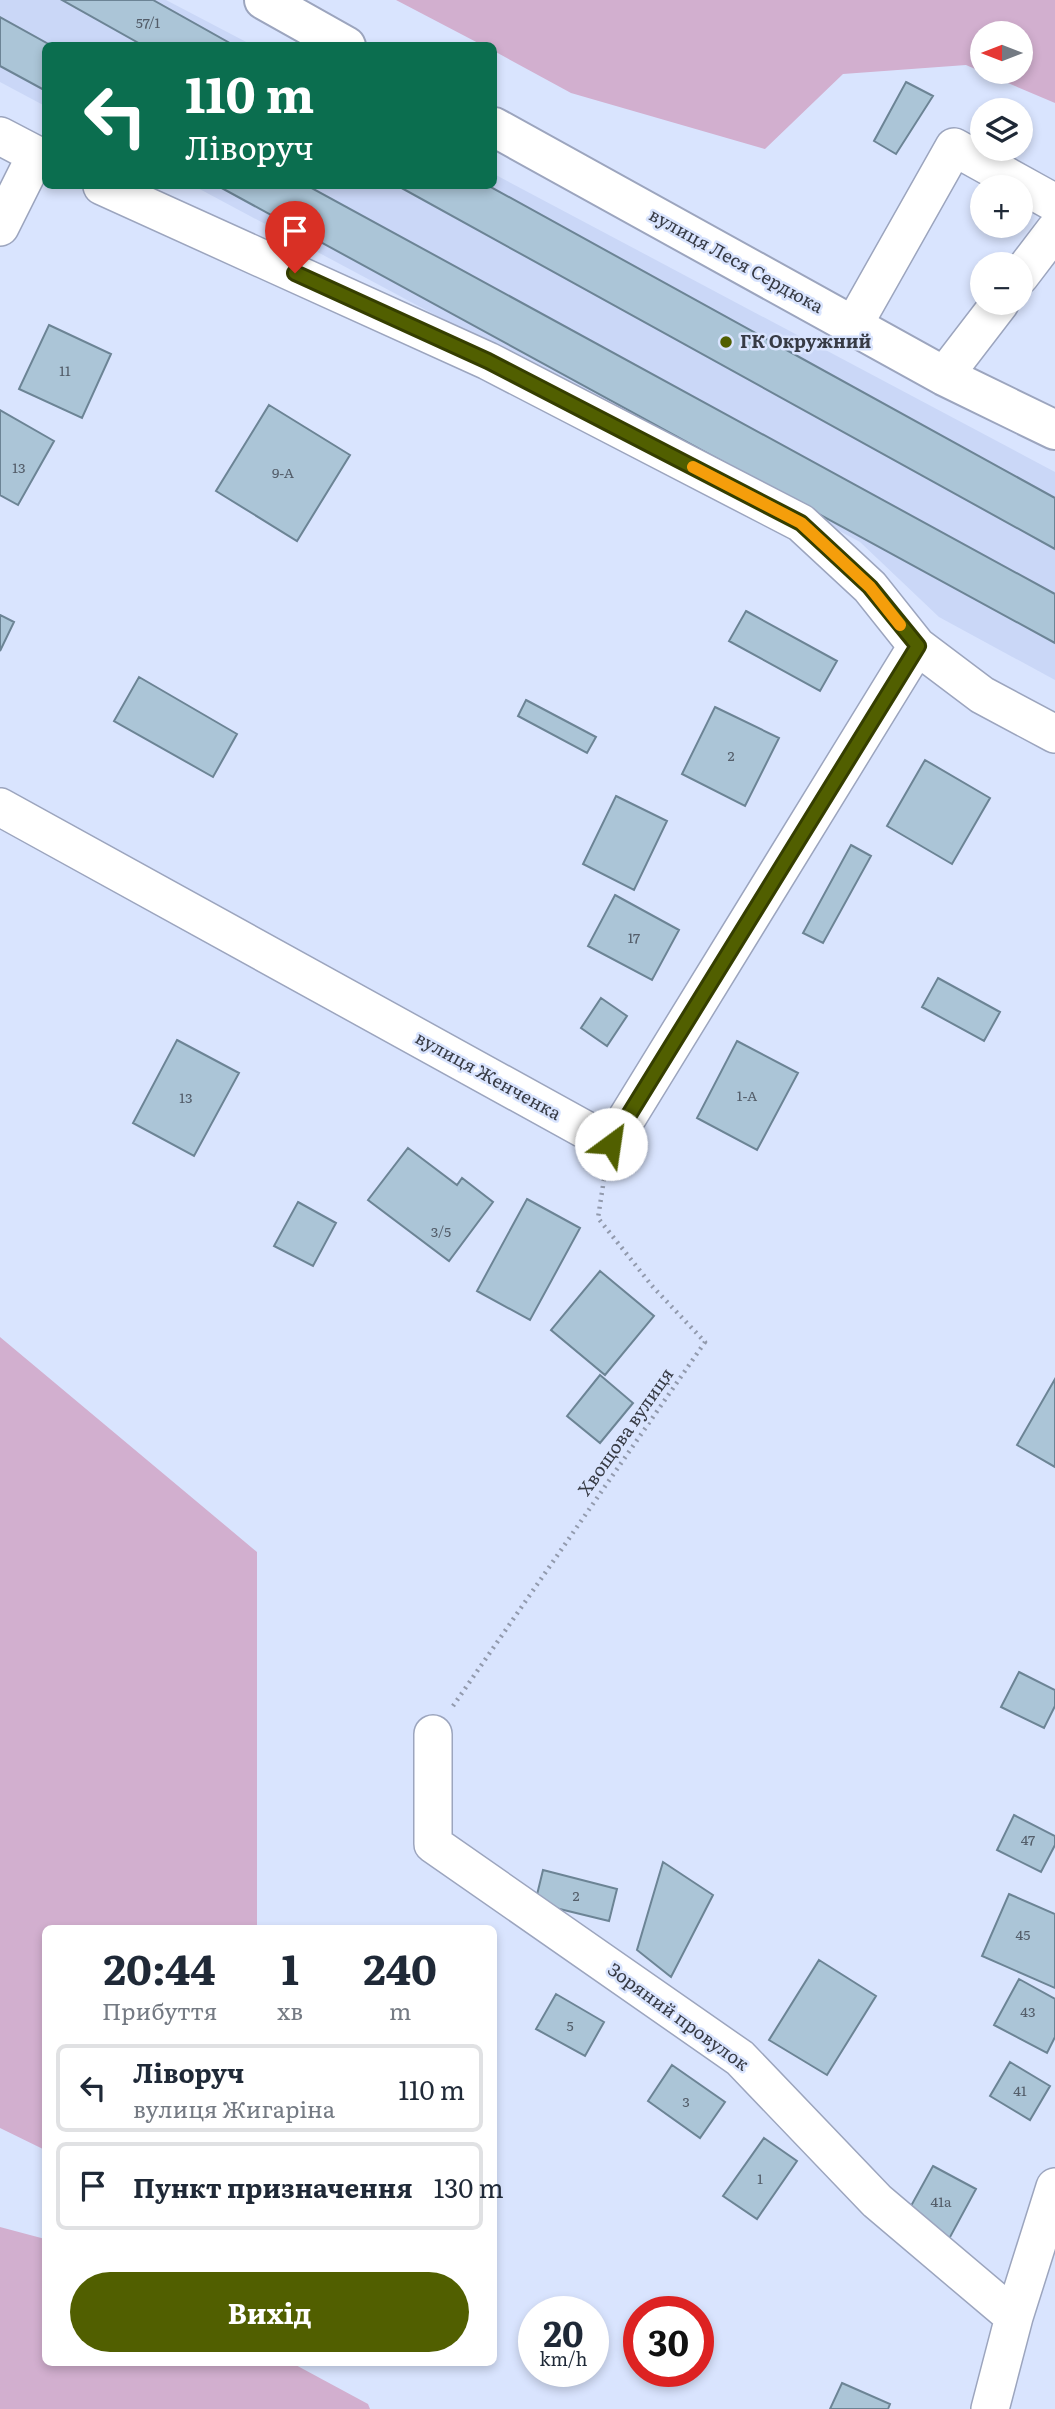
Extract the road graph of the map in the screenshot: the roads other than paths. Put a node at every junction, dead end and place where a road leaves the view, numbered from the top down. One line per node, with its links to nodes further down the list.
1 (264, 0): 2 (main road)
2 (339, 42)
3 (497, 129): 12 (main road, вулиця Леся Сердюка)
4 (0, 136): 5 (street)
5 (41, 158): 8 (street)
6 (109, 189): 15 (street)
7 (1055, 203): 12 (street)
8 (0, 227)
9 (1055, 230): 10 (street)
10 (1033, 259)
11 (991, 315): 13 (street)
12 (853, 326): 13 (main road, вулиця Леся Сердюка)
13 (944, 376): 14 (main road, вулиця Леся Сердюка)
14 (1055, 430)
15 (918, 646): 16 (street); 17 (street, вулиця Женченка)
16 (1055, 734)
17 (0, 807)
18 (433, 1734): 20 (street, Зоряний провулок)
19 (1055, 2187): 20 (street)
20 (1014, 2318): 21 (street)
21 (990, 2409)

